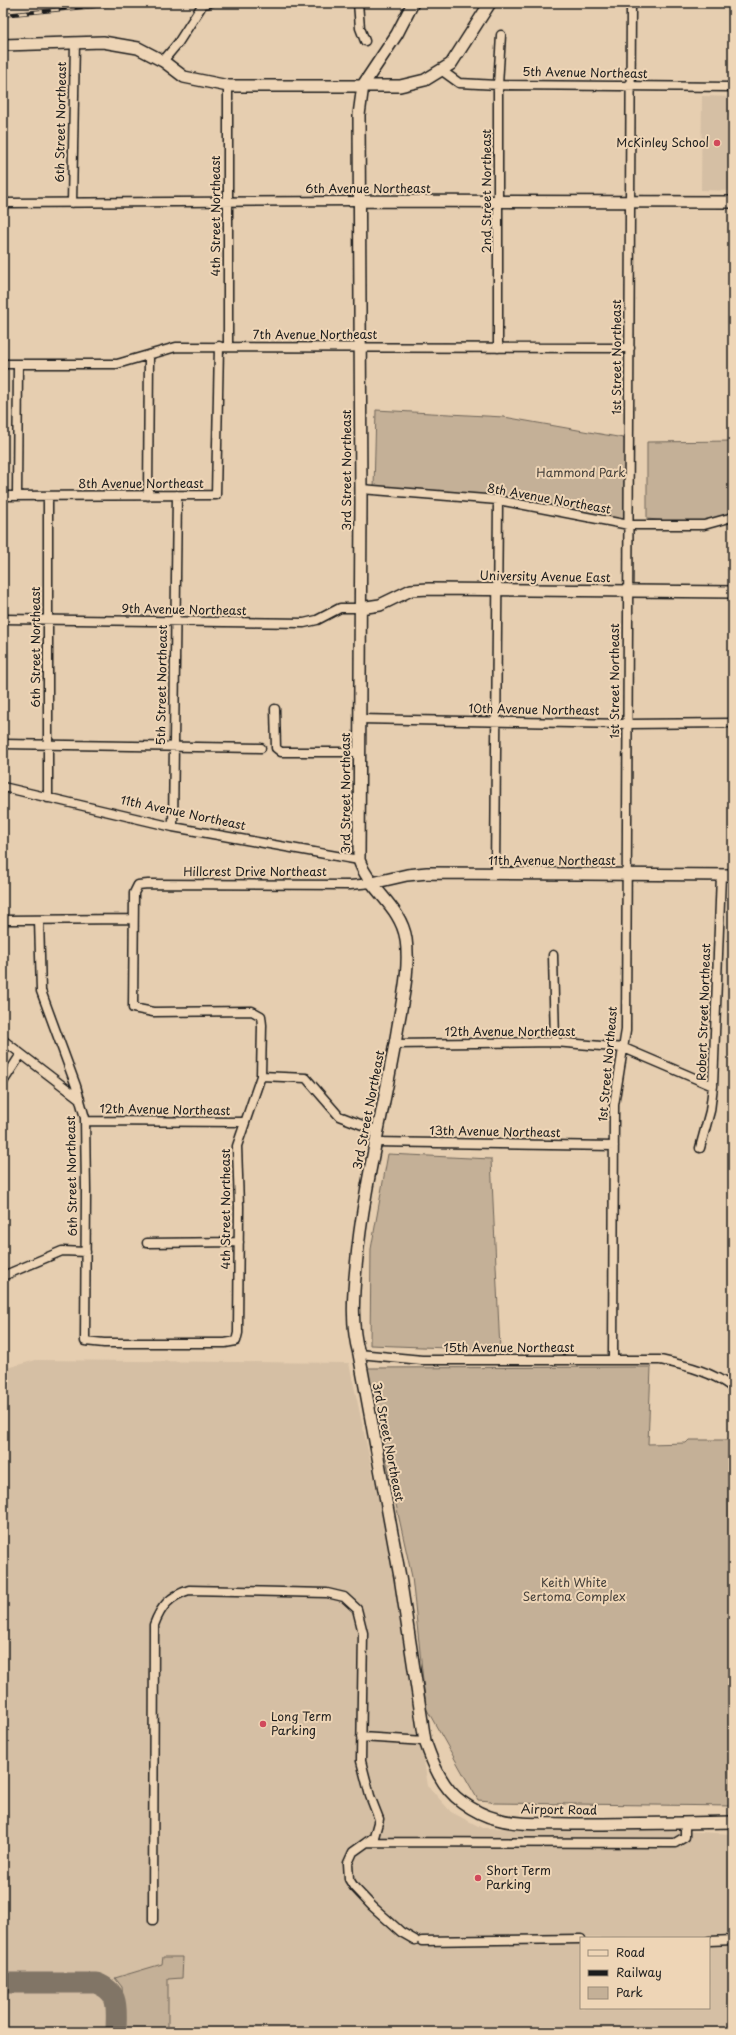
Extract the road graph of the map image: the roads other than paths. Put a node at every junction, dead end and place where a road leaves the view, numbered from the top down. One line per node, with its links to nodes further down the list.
1 (209, 3): 10 (street)
2 (358, 3): 7 (street)
3 (413, 3): 12 (street, 3rd Street Northeast)
4 (490, 3): 11 (street)
5 (631, 3): 15 (street, 1st Street Northeast)
6 (501, 35): 13 (street, 2nd Street Northeast)
7 (365, 41)
8 (75, 42): 9 (street); 10 (street); 23 (street, 6th Street Northeast)
9 (3, 45)
10 (163, 61): 14 (street)
11 (441, 70): 12 (street); 13 (street, 5th Avenue Northeast)
12 (363, 85): 14 (street); 17 (street, 3rd Street Northeast)
13 (498, 85): 15 (street, 5th Avenue Northeast); 18 (street, 2nd Street Northeast)
14 (228, 86): 20 (street, 4th Street Northeast)
15 (631, 87): 16 (street, 5th Avenue Northeast); 19 (street, 1st Street Northeast)
16 (733, 87)
17 (359, 201): 18 (street, 6th Avenue Northeast); 20 (street, 6th Avenue Northeast); 26 (street, 3rd Street Northeast)
18 (499, 201): 19 (street, 6th Avenue Northeast); 27 (street, 2nd Street Northeast)
19 (629, 201): 21 (street, 6th Avenue Northeast); 28 (street, 1st Street Northeast)
20 (228, 202): 23 (street, 6th Avenue Northeast); 25 (street, 4th Street Northeast)
21 (733, 202)
22 (3, 203): 23 (street, 6th Avenue Northeast)
23 (72, 203)
24 (219, 346): 25 (street, 7th Avenue Northeast); 29 (street, 7th Avenue Northeast); 33 (street, 8th Avenue Northeast)
25 (228, 347): 26 (street, 7th Avenue Northeast)
26 (360, 347): 27 (street, 7th Avenue Northeast); 32 (street, 3rd Street Northeast)
27 (498, 348): 28 (street, 7th Avenue Northeast)
28 (630, 348): 40 (street, 1st Street Northeast)
29 (149, 355): 31 (street, 7th Avenue Northeast); 37 (street)
30 (3, 364): 31 (street, 7th Avenue Northeast)
31 (18, 364): 35 (street)
32 (361, 489): 38 (street, 8th Avenue Northeast); 44 (street, 3rd Street Northeast)
33 (177, 495): 37 (street, 8th Avenue Northeast); 47 (street, 5th Street Northeast)
34 (3, 496): 35 (street, 8th Avenue Northeast)
35 (17, 496): 36 (street, 8th Avenue Northeast)
36 (48, 496): 37 (street, 8th Avenue Northeast); 46 (street, 6th Street Northeast)
37 (148, 496)
38 (498, 500): 40 (street, 8th Avenue Northeast); 41 (street)
39 (733, 517): 40 (street, 8th Avenue Northeast)
40 (629, 525): 42 (street, 1st Street Northeast)
41 (497, 589): 42 (street, University Avenue East); 44 (street, University Avenue East); 50 (street)
42 (628, 592): 43 (street, University Avenue East); 52 (street, 1st Street Northeast)
43 (733, 592)
44 (360, 608): 47 (street, 9th Avenue Northeast); 49 (street, 3rd Street Northeast)
45 (3, 619): 46 (street, 9th Avenue Northeast)
46 (48, 620): 47 (street, 9th Avenue Northeast); 54 (street, 6th Street Northeast)
47 (175, 622): 55 (street, 5th Street Northeast)
48 (276, 709): 57 (street)
49 (359, 718): 50 (street, 10th Avenue Northeast); 57 (street, 3rd Street Northeast)
50 (496, 721): 52 (street, 10th Avenue Northeast); 62 (street)
51 (733, 723): 52 (street, 10th Avenue Northeast)
52 (627, 724): 63 (street, 1st Street Northeast)
53 (3, 744): 54 (street)
54 (48, 745): 55 (street); 59 (street, 6th Street Northeast)
55 (174, 746): 56 (street); 60 (street, 5th Street Northeast)
56 (261, 748)
57 (358, 752): 61 (street, 3rd Street Northeast)
58 (3, 787): 59 (street, 11th Avenue Northeast)
59 (48, 798): 60 (street, 11th Avenue Northeast)
60 (173, 827): 61 (street, 11th Avenue Northeast)
61 (359, 860): 66 (street, 3rd Street Northeast)
62 (495, 874): 63 (street, 11th Avenue Northeast); 66 (street, 11th Avenue Northeast)
63 (627, 875): 64 (street, 11th Avenue Northeast); 74 (street, 1st Street Northeast)
64 (721, 875): 65 (street, 11th Avenue Northeast); 78 (street, Robert Street Northeast)
65 (733, 875)
66 (372, 882): 67 (street, Hillcrest Drive Northeast); 73 (street, 3rd Street Northeast)
67 (133, 919): 69 (street); 76 (street, 4th Street Northeast)
68 (3, 920): 69 (street)
69 (39, 920): 79 (street, 6th Street Northeast)
70 (553, 955): 72 (street)
71 (3, 1040): 75 (street)
72 (555, 1042): 73 (street, 12th Avenue Northeast); 74 (street, 12th Avenue Northeast)
73 (396, 1044): 82 (street, 3rd Street Northeast)
74 (624, 1048): 78 (street, 12th Avenue Northeast); 83 (street, 1st Street Northeast)
75 (21, 1054): 77 (street); 79 (street)
76 (261, 1076): 81 (street, 4th Street Northeast); 82 (street, 13th Avenue Northeast)
77 (3, 1082)
78 (713, 1086): 84 (street, Robert Street Northeast)
79 (80, 1099): 80 (street, 6th Street Northeast)
80 (85, 1121): 81 (street, 12th Avenue Northeast); 87 (street, 6th Street Northeast)
81 (244, 1122): 85 (street, 4th Street Northeast)
82 (377, 1136): 83 (street, 13th Avenue Northeast); 90 (street, 3rd Street Northeast)
83 (614, 1146): 91 (street, 1st Street Northeast)
84 (700, 1148)
85 (239, 1242): 86 (street); 89 (street, 4th Street Northeast)
86 (147, 1243)
87 (86, 1252): 88 (street); 89 (street, 6th Street Northeast)
88 (3, 1276)
89 (85, 1341)
90 (359, 1354): 91 (street, 15th Avenue Northeast); 94 (street, 3rd Street Northeast)
91 (613, 1359): 92 (street, 15th Avenue Northeast)
92 (733, 1388)
93 (361, 1737): 94 (street); 97 (street); 98 (street)
94 (425, 1741): 95 (street, Airport Road)
95 (685, 1822): 96 (street, Airport Road); 97 (street)
96 (733, 1822)
97 (367, 1842): 99 (street)
98 (153, 1920)
99 (580, 1939)
100 (733, 1940): 101 (street)
101 (710, 1941)

